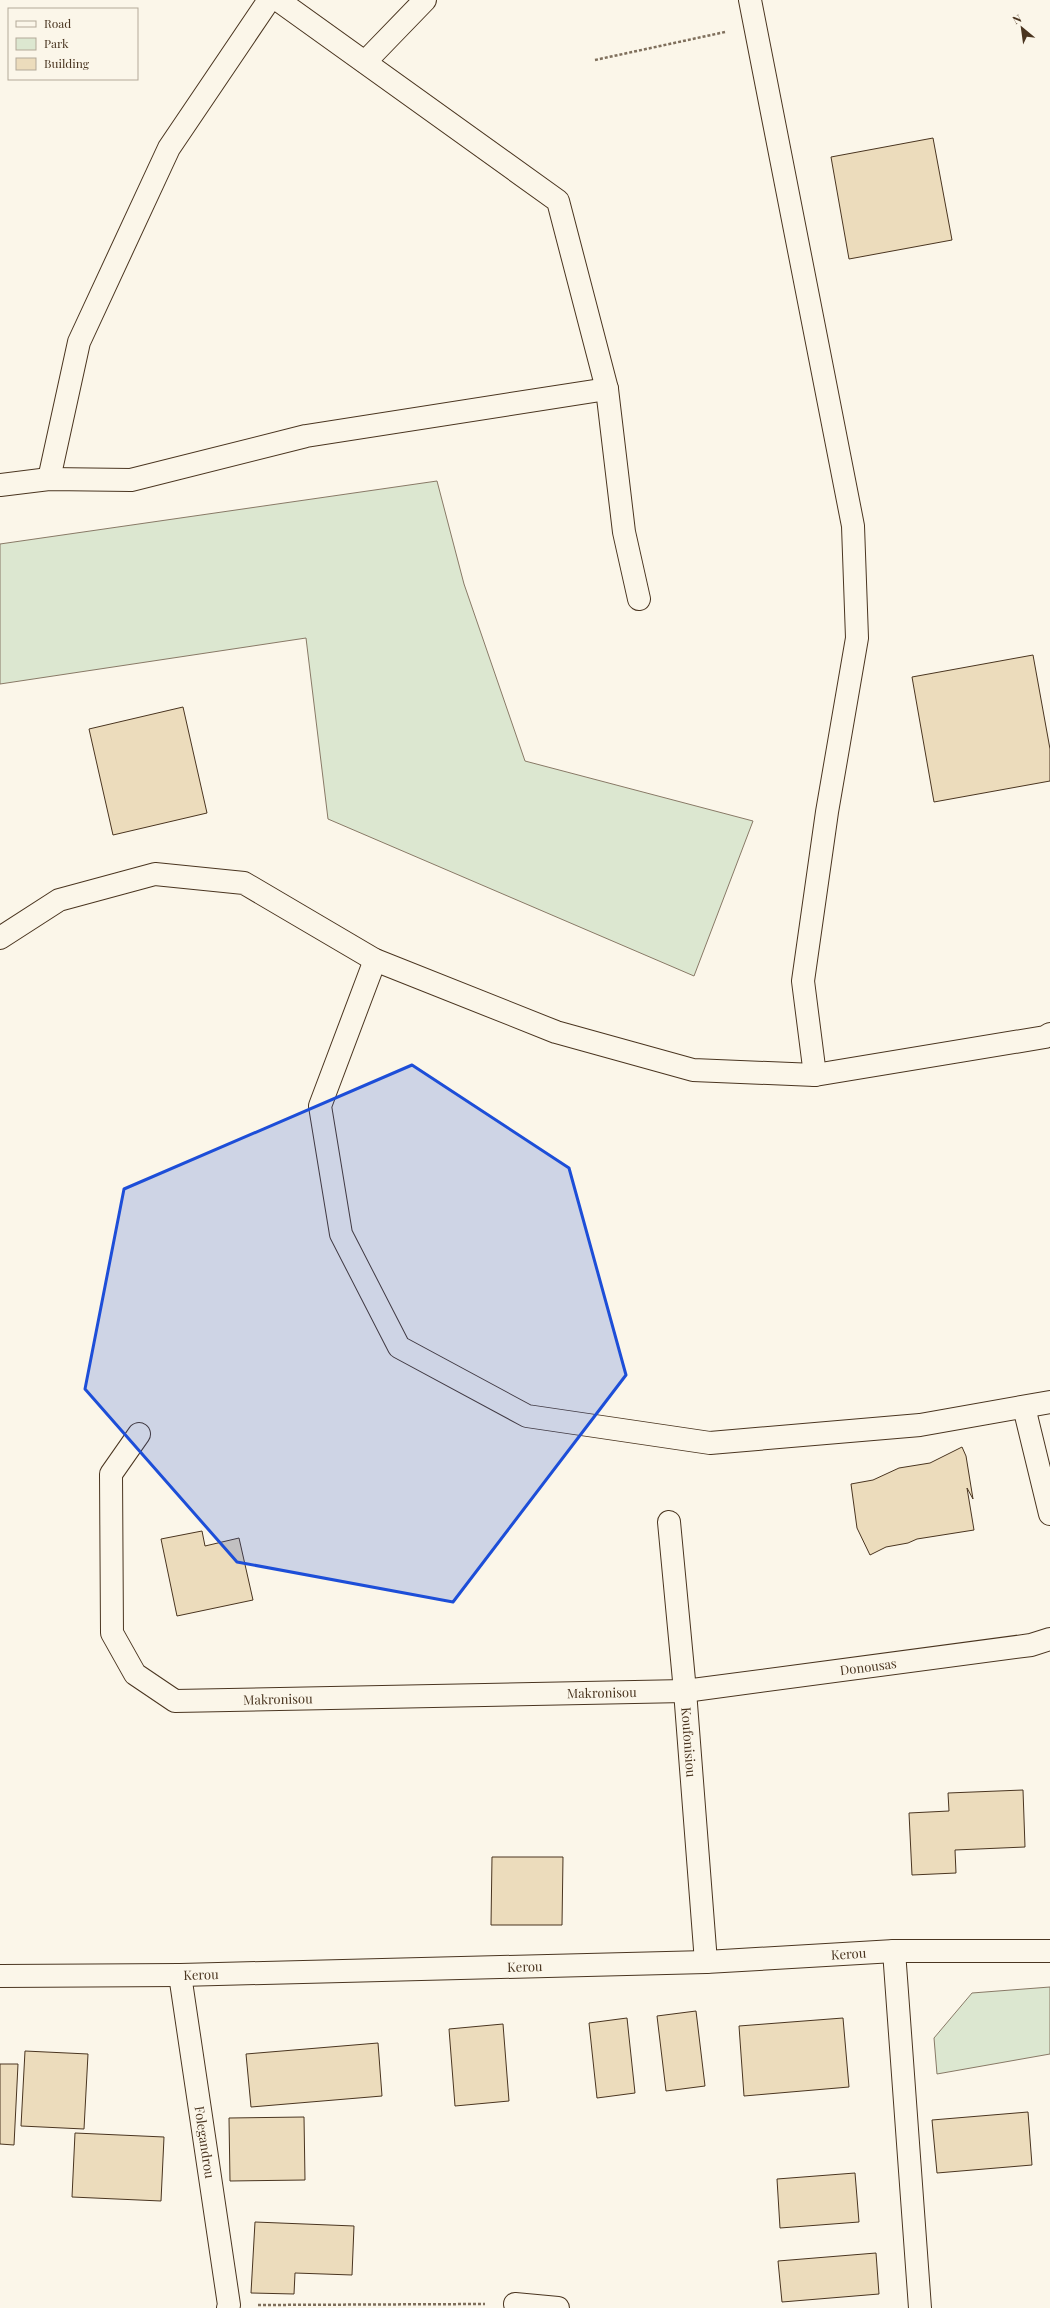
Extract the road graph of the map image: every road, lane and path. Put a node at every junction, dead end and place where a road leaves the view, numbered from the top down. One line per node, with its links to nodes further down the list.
1 (269, 0): 9 (street)
2 (278, 0): 7 (street)
3 (425, 0): 7 (street)
4 (750, 0): 5 (street)
5 (755, 26): 6 (path); 15 (street)
6 (595, 60)
7 (364, 62): 8 (street)
8 (607, 389): 9 (street); 11 (street)
9 (49, 479): 10 (street)
10 (0, 485)
11 (639, 599)
12 (0, 938): 13 (street)
13 (375, 960): 15 (street); 17 (street)
14 (1050, 1034): 15 (street)
15 (815, 1075)
16 (1050, 1402): 17 (street)
17 (1024, 1407): 19 (street)
18 (139, 1434): 22 (street, Makronisou)
19 (1050, 1514)
20 (669, 1522): 22 (street, Koufonisiou)
21 (1050, 1639): 22 (street, Donousas)
22 (685, 1691): 25 (street, Koufonisiou)
23 (894, 1951): 24 (street, Kerou); 25 (street, Kerou); 31 (street)
24 (1050, 1951)
25 (706, 1962): 26 (street, Kerou)
26 (180, 1975): 27 (street, Kerou); 29 (street, Folegandrou)
27 (0, 1976)
28 (515, 2304): 29 (path); 30 (street)
29 (229, 2306)
30 (558, 2308)
31 (920, 2308)

